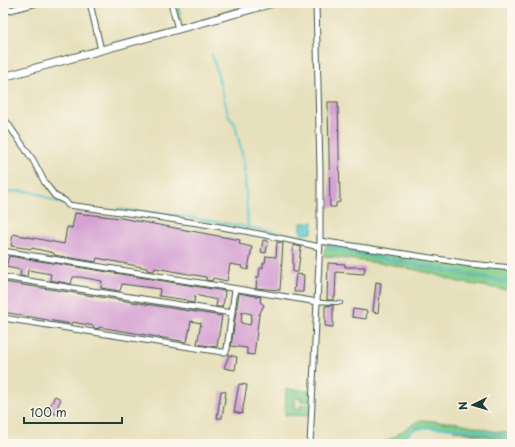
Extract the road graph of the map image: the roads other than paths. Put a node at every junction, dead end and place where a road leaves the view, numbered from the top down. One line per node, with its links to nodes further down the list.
1 (6, 3): 7 (street)
2 (37, 3): 7 (street)
3 (90, 3): 9 (street)
4 (171, 3): 8 (street)
5 (274, 3): 8 (main road)
6 (316, 3): 12 (street)
7 (5, 11)
8 (178, 29): 9 (main road)
9 (101, 50): 10 (main road)
10 (3, 77)
11 (3, 116): 13 (street)
12 (320, 240): 13 (street); 15 (street)
13 (319, 247): 18 (street)
14 (3, 251): 17 (street)
15 (512, 268)
16 (3, 278): 20 (street)
17 (235, 289): 18 (street); 20 (street)
18 (318, 302): 19 (lane); 22 (street)
19 (341, 303)
20 (232, 313): 21 (street)
21 (3, 318)
22 (310, 444)

